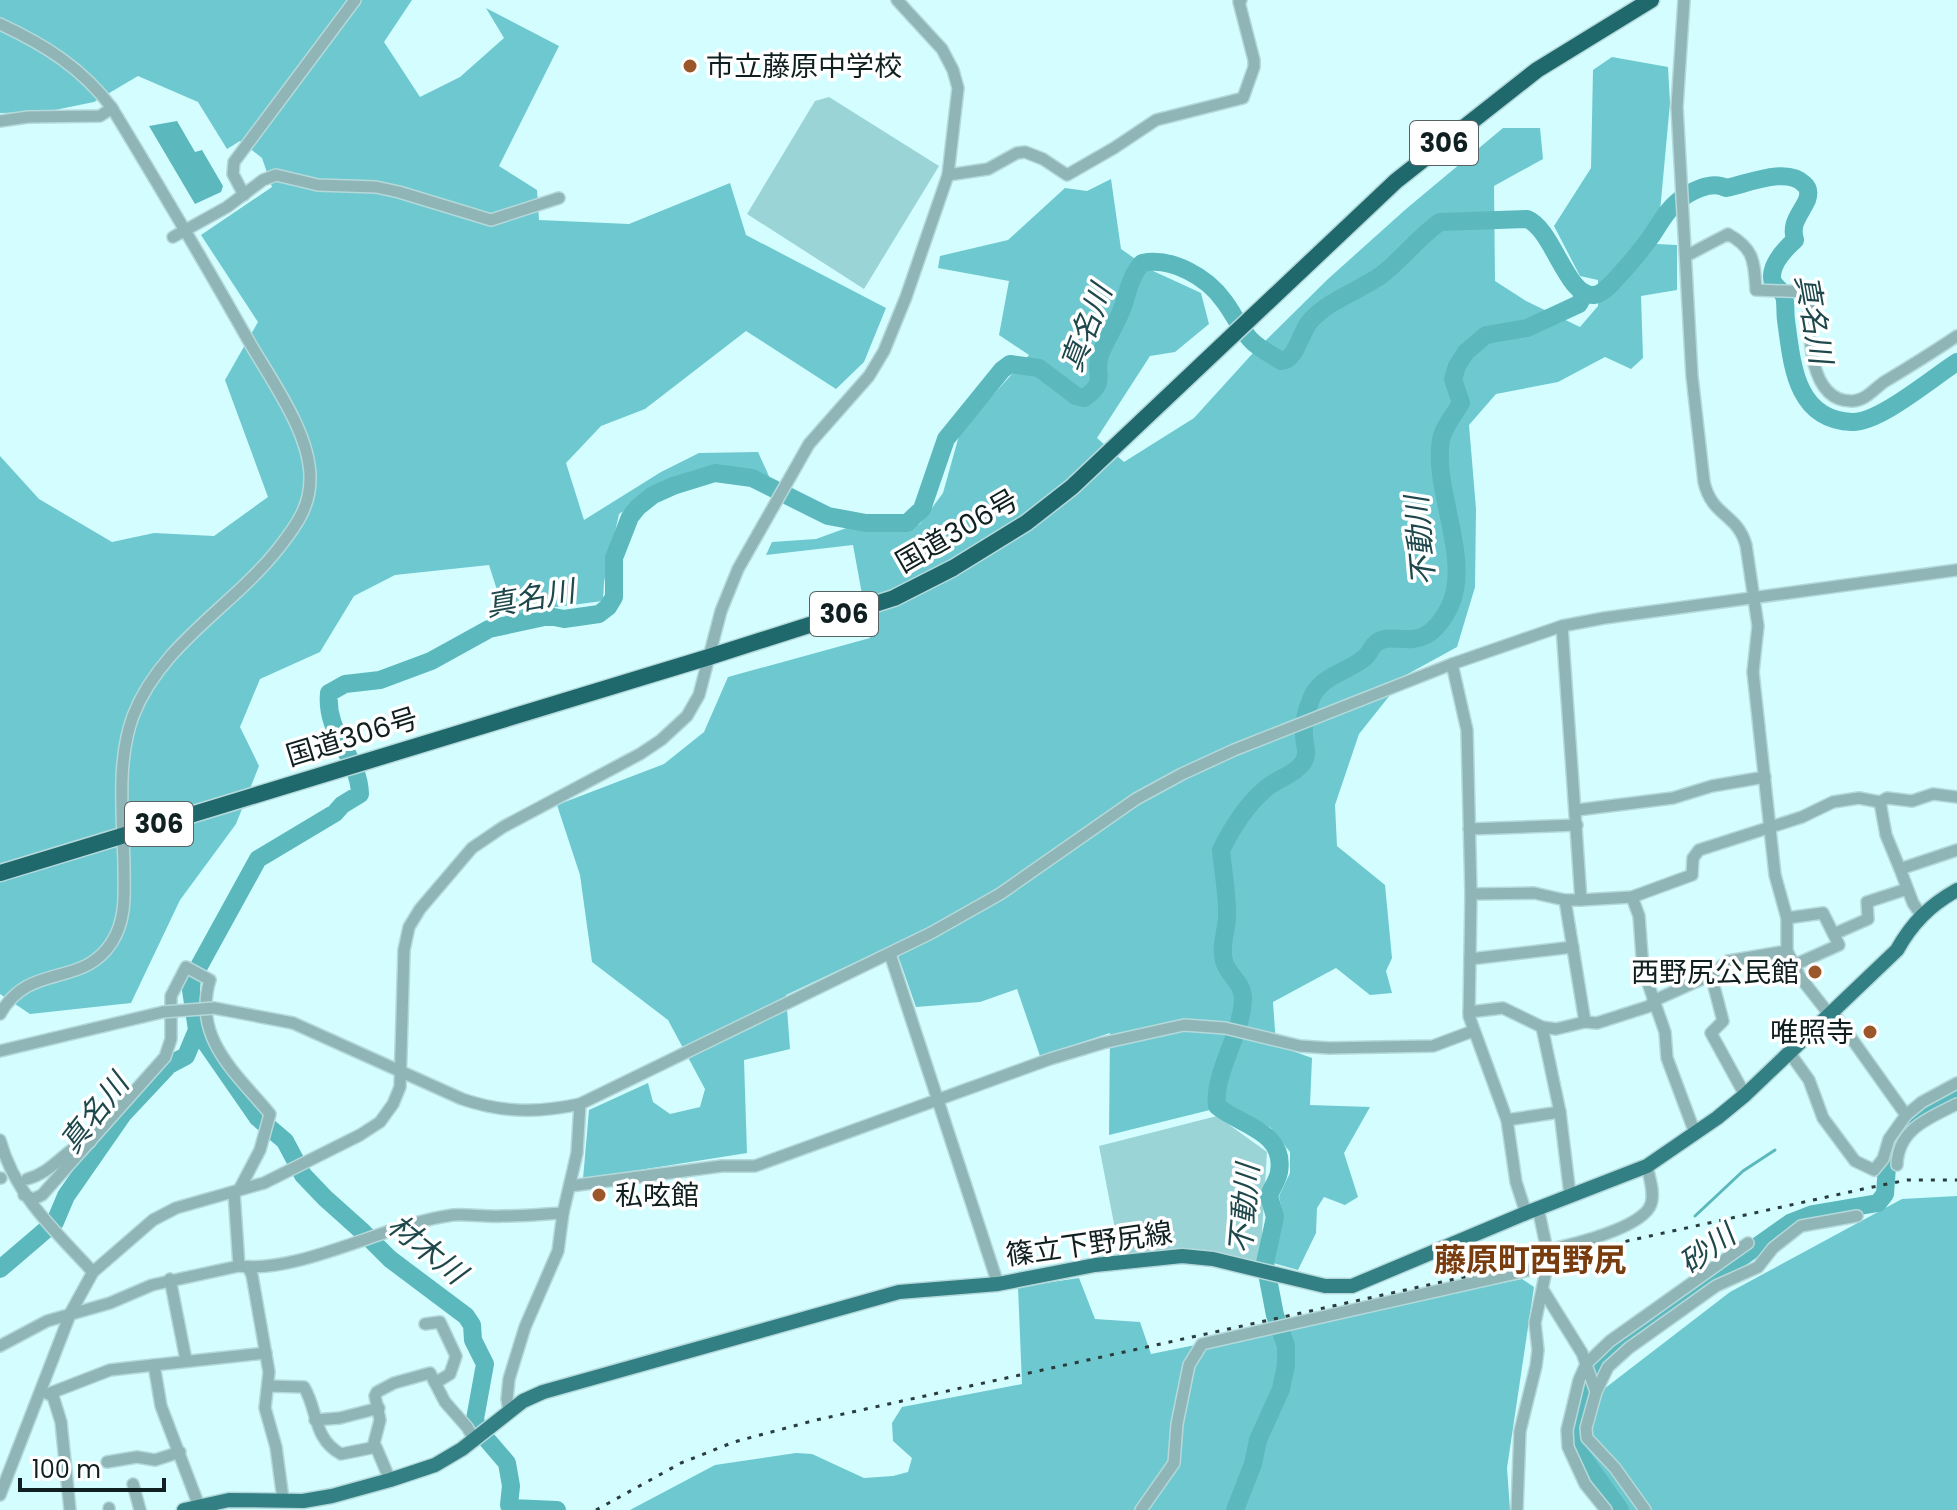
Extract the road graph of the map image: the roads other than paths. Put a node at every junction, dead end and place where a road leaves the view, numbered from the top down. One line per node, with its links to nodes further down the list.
1 (355, 0): 10 (street)
2 (897, 0): 9 (street)
3 (1241, 0): 9 (street)
4 (1651, 0): 19 (highway, 国道306号 / 306)
5 (1684, 0): 14 (street)
6 (0, 24): 7 (street)
7 (112, 108): 8 (street); 12 (street)
8 (0, 121)
9 (948, 175): 19 (street)
10 (244, 195): 11 (street); 12 (street)
11 (559, 198)
12 (186, 230): 13 (street); 28 (street)
13 (173, 237)
14 (1686, 256): 15 (street); 17 (street)
15 (1957, 336)
16 (1957, 570): 17 (street)
17 (1755, 597): 18 (street); 21 (street)
18 (1562, 626): 20 (street); 24 (street)
19 (709, 657): 28 (highway, 国道306号 / 306); 56 (street)
20 (1452, 664): 27 (street); 43 (street)
21 (1765, 777): 24 (street); 26 (street)
22 (1957, 797): 23 (street)
23 (1880, 802): 26 (street); 30 (street)
24 (1577, 810): 25 (street)
25 (1577, 825): 27 (street); 37 (street)
26 (1769, 827): 35 (street); 39 (street)
27 (1469, 829): 34 (street)
28 (124, 835): 31 (highway, 国道306号 / 306); 50 (street)
29 (1957, 850): 30 (street)
30 (1900, 869): 32 (street)
31 (0, 873)
32 (1907, 889): 38 (street); 40 (street)
33 (1956, 892): 38 (main road, 篠立下野尻線)
34 (1471, 894): 36 (street); 44 (street)
35 (1632, 897): 37 (street); 47 (street)
36 (1565, 900): 37 (street); 41 (street)
37 (1581, 900)
38 (1921, 915): 49 (main road, 篠立下野尻線)
39 (1787, 918): 40 (street); 42 (street)
40 (1834, 934): 45 (street)
41 (1573, 947): 44 (street); 51 (street)
42 (1787, 951): 45 (street); 46 (street)
43 (890, 954): 59 (street); 60 (street)
44 (1470, 959): 48 (street)
45 (1794, 965): 49 (street)
46 (1711, 975): 47 (street); 58 (street)
47 (1653, 1001): 51 (street); 65 (street)
48 (1469, 1012): 52 (street); 53 (street)
49 (1831, 1012): 55 (main road, 篠立下野尻線); 63 (street)
50 (0, 1014)
51 (1585, 1022): 52 (street)
52 (1542, 1027): 62 (street)
53 (1473, 1031): 59 (street); 64 (street)
54 (0, 1051): 56 (street, bridge)
55 (1789, 1052): 58 (main road, 篠立下野尻線); 63 (street)
56 (401, 1071): 60 (street); 72 (street)
57 (1957, 1083): 63 (street)
58 (1745, 1095): 65 (main road, 篠立下野尻線)
59 (935, 1099): 71 (street); 84 (street)
60 (580, 1104): 71 (street)
61 (1957, 1104): 68 (street)
62 (1560, 1112): 64 (street); 74 (street)
63 (1906, 1115)
64 (1507, 1120): 75 (street)
65 (1695, 1133): 69 (main road, 篠立下野尻線)
66 (0, 1140): 73 (street)
67 (90, 1142): 70 (street); 72 (street); 73 (street)
68 (1897, 1165)
69 (1647, 1166): 74 (main road, 篠立下野尻線); 79 (street)
70 (27, 1179)
71 (570, 1186): 76 (street)
72 (237, 1191): 80 (street); 82 (street)
73 (24, 1195): 82 (street)
74 (1570, 1195): 75 (main road, 篠立下野尻線)
75 (1532, 1210): 79 (street); 84 (main road, 篠立下野尻線)
76 (563, 1213): 80 (street); 98 (street)
77 (1857, 1216): 95 (street)
78 (1748, 1243): 92 (street)
79 (1547, 1250): 81 (street)
80 (244, 1266): 83 (street); 89 (street)
81 (1547, 1266): 85 (street); 112 (street)
82 (93, 1272): 86 (street)
83 (170, 1279): 86 (street); 90 (street)
84 (998, 1284): 98 (main road, 篠立下野尻線)
85 (1543, 1290): 92 (street); 113 (street)
86 (71, 1312): 88 (street); 96 (street)
87 (425, 1324): 93 (street)
88 (0, 1346)
89 (266, 1353): 90 (street); 94 (street)
90 (186, 1360): 91 (street)
91 (154, 1365): 96 (street); 102 (street)
92 (1588, 1368): 95 (street); 114 (street)
93 (435, 1383): 97 (street); 100 (street)
94 (268, 1386): 99 (street); 107 (street)
95 (1596, 1392): 115 (street)
96 (46, 1394): 106 (street); 110 (street)
97 (379, 1408): 99 (street); 101 (street)
98 (509, 1412): 100 (main road, 篠立下野尻線)
99 (315, 1420): 101 (street)
100 (479, 1435): 104 (main road, 篠立下野尻線)
101 (373, 1447): 104 (street)
102 (180, 1452): 103 (street); 109 (street)
103 (107, 1462)
104 (390, 1480): 108 (main road, 篠立下野尻線)
105 (133, 1484): 111 (street)
106 (0, 1495)
107 (283, 1499): 108 (main road, 篠立下野尻線); 109 (main road, 篠立下野尻線)
108 (303, 1505)
109 (192, 1508)
110 (70, 1510)
111 (140, 1510)
112 (1141, 1510)
113 (1517, 1510)
114 (1606, 1510)
115 (1645, 1510)

